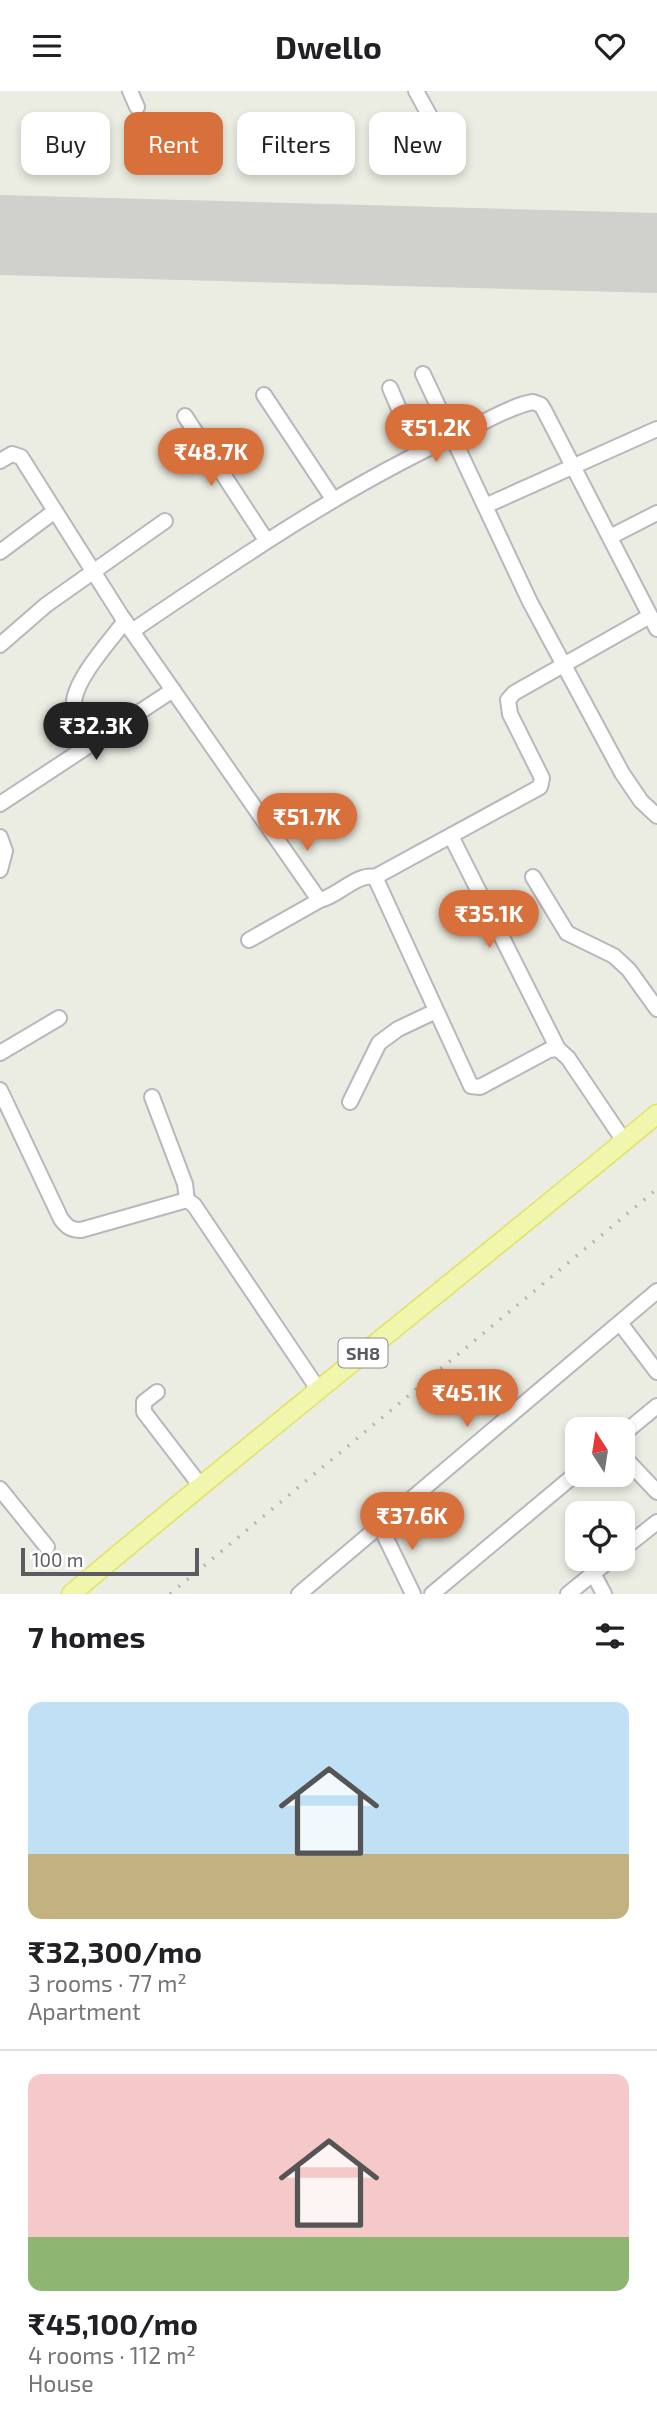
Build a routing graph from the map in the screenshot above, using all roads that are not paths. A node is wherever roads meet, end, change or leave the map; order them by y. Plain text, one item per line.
1 (130, 91) edge
2 (416, 91) edge
3 (137, 107) dead end
4 (428, 112) edge
5 (423, 374) dead end
6 (390, 388) dead end
7 (264, 395) dead end
8 (185, 416) dead end
9 (657, 429) edge
10 (452, 436) junction
11 (418, 453) junction
12 (0, 461) edge
13 (574, 467) junction
14 (333, 499) junction
15 (485, 506) junction
16 (55, 511) junction
17 (657, 513) edge
18 (165, 521) dead end
19 (610, 537) junction
20 (266, 540) junction
21 (0, 552) edge
22 (93, 572) junction
23 (650, 615) junction
24 (128, 626) junction
25 (657, 629) edge
26 (0, 645) edge
27 (564, 665) junction
28 (173, 690) junction
29 (80, 751) junction
30 (0, 804) edge
31 (657, 816) edge
32 (451, 836) junction
33 (0, 837) edge
34 (0, 870) edge
35 (375, 877) junction
36 (533, 877) dead end
37 (320, 900) junction
38 (249, 940) dead end
39 (657, 1009) edge
40 (436, 1011) junction
41 (59, 1019) dead end
42 (558, 1049) junction
43 (0, 1053) edge
44 (0, 1090) edge
45 (152, 1097) dead end
46 (350, 1102) dead end
47 (657, 1114) edge
48 (624, 1141) junction
49 (187, 1199) junction
50 (657, 1291) edge
51 (620, 1323) junction
52 (657, 1372) edge
53 (318, 1389) junction
54 (157, 1392) dead end
55 (657, 1406) edge
56 (635, 1424) edge
57 (635, 1469) edge
58 (565, 1483) edge
59 (200, 1485) junction
60 (0, 1489) edge
61 (657, 1492) edge
62 (657, 1522) edge
63 (380, 1526) junction
64 (635, 1539) edge
65 (47, 1547) dead end
66 (596, 1571) edge
67 (593, 1573) junction
68 (302, 1593) edge
69 (71, 1594) edge
70 (413, 1594) edge
71 (432, 1594) edge
72 (568, 1594) edge
73 (604, 1594) edge

1 - 3 street
2 - 4 street
5 - 10 street
6 - 11 street
7 - 14 street
8 - 20 street
9 - 13 street
10 - 11 street
10 - 13 street
10 - 15 street
11 - 14 street
12 - 16 street
13 - 15 street
13 - 19 street
14 - 20 street
15 - 27 street
16 - 21 street
16 - 22 street
17 - 19 street
18 - 22 street
19 - 23 street
20 - 24 street
22 - 24 street
22 - 26 street
23 - 25 street
23 - 27 street
24 - 28 street
24 - 29 street
27 - 31 street
27 - 32 street
28 - 29 street
28 - 37 street
29 - 30 street
32 - 35 street
32 - 42 street
33 - 34 street
35 - 37 street
35 - 40 street
36 - 39 street
37 - 38 street
40 - 42 street
40 - 46 street
41 - 43 street
42 - 48 street
44 - 49 street
45 - 49 street
47 - 48 main road, SH8
48 - 53 main road, SH8
49 - 53 street
50 - 51 street
51 - 52 street
51 - 63 street
53 - 59 main road, SH8
54 - 59 street
55 - 56 street
57 - 61 street
58 - 71 street
59 - 69 main road, SH8
60 - 65 street
62 - 64 street
63 - 68 street
63 - 70 street
66 - 67 street
67 - 72 street
67 - 73 street

